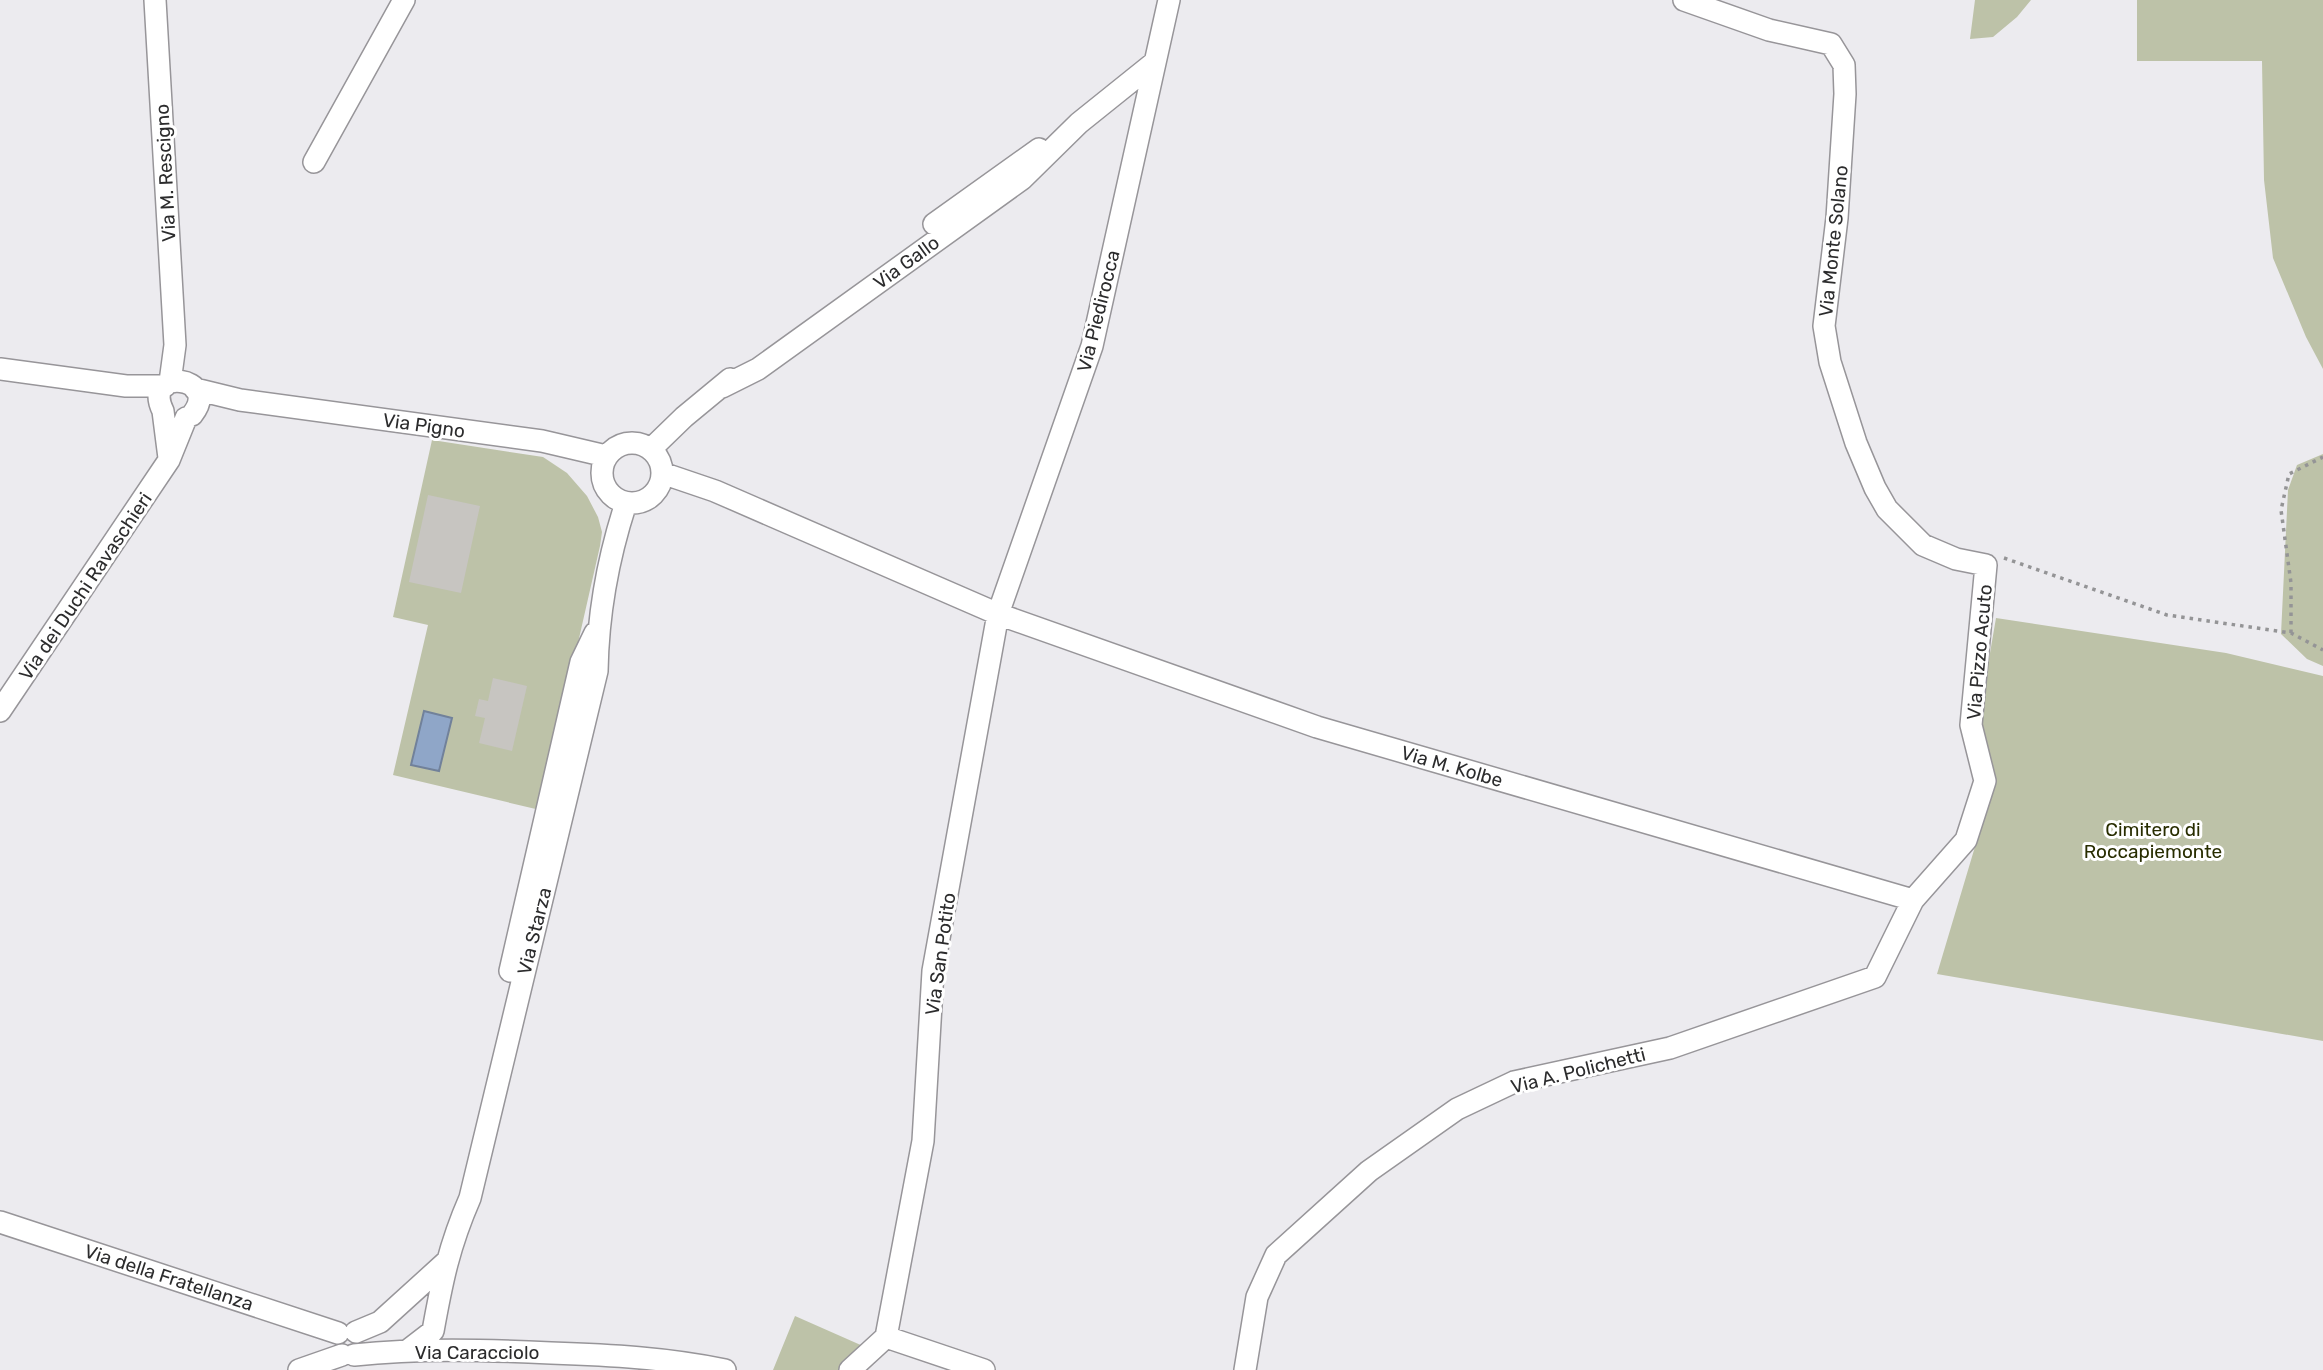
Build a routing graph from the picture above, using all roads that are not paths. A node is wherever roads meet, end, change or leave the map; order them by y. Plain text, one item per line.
1 (155, 0) edge
2 (404, 0) edge
3 (1169, 0) edge
4 (1684, 0) edge
5 (1155, 62) junction
6 (314, 162) dead end
7 (0, 369) edge
8 (174, 392) junction
9 (240, 400) junction
10 (189, 416) junction
11 (651, 449) junction
12 (607, 456) junction
13 (169, 460) junction
14 (662, 473) junction
15 (626, 503) junction
16 (1986, 565) joint
17 (998, 614) junction
18 (0, 711) edge
19 (1913, 900) junction
20 (0, 1222) edge
21 (445, 1263) junction
22 (347, 1332) junction
23 (886, 1337) junction
24 (407, 1351) junction
25 (348, 1355) junction
26 (299, 1370) edge
27 (725, 1370) edge
28 (850, 1370) edge
29 (984, 1370) edge
30 (1245, 1370) edge

1 - 8 street, Via M. Rescigno
2 - 6 street
3 - 5 street, Via Piedirocca
4 - 16 street, Via Monte Solano
5 - 11 street, Via Gallo
5 - 17 street, Via Piedirocca
7 - 8 street, Via Pigno
8 - 9 street, Via Pigno
8 - 10 street
8 - 10 street, Via dei Duchi Ravaschieri
8 - 13 street
9 - 10 street, Via Pigno
9 - 12 street, Via Pigno
10 - 13 street, Via dei Duchi Ravaschieri
11 - 12 street
11 - 14 street
12 - 15 street
13 - 18 street, Via dei Duchi Ravaschieri
14 - 15 street
14 - 17 street
15 - 21 street, Via Starza
16 - 19 street, Via Pizzo Acuto
17 - 19 street, Via M. Kolbe
17 - 23 street, Via San Potito
19 - 30 street, Via A. Polichetti
20 - 22 street, Via della Fratellanza
21 - 22 street, Via Starza
21 - 24 street, Via Starza
22 - 25 street
23 - 28 street
23 - 29 street
24 - 25 street, Via Caracciolo
24 - 27 street, Via Caracciolo
25 - 26 street, Via Caracciolo

